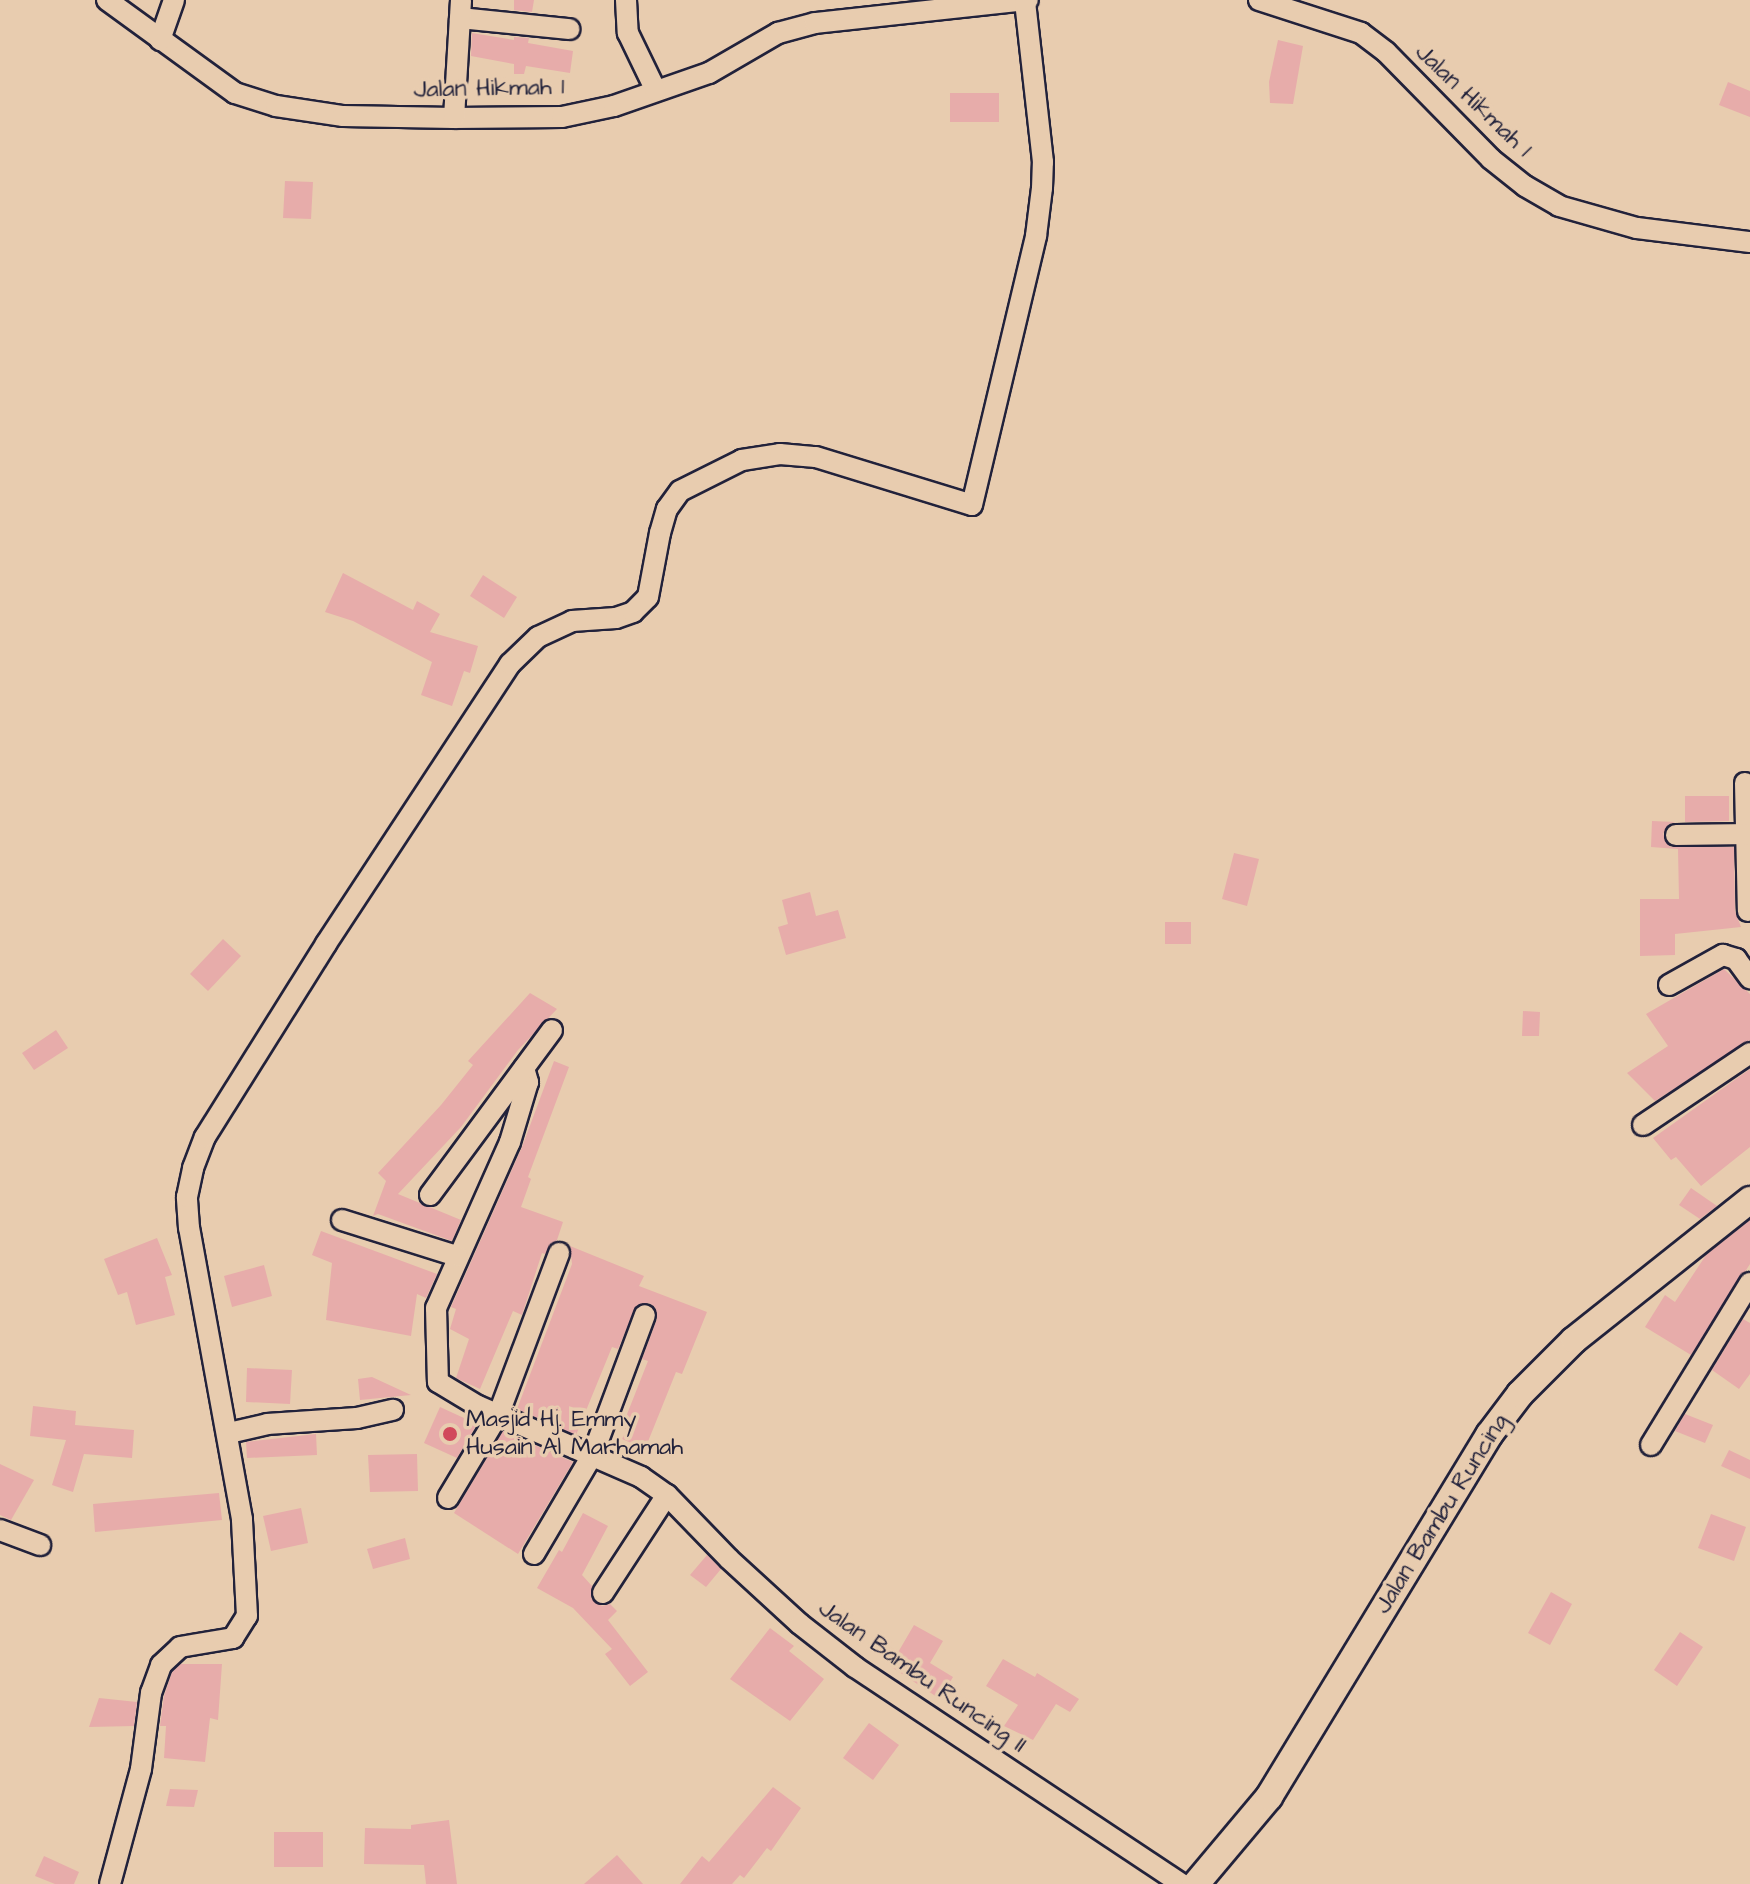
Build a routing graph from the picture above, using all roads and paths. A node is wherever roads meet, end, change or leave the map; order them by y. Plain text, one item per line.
1 (107, 0) edge
2 (174, 0) edge
3 (626, 0) edge
4 (1259, 0) edge
5 (1026, 1) edge
6 (972, 3) edge
7 (460, 9) edge
8 (569, 29) dead end
9 (160, 40) junction
10 (656, 91) junction
11 (454, 118) junction
12 (1750, 242) edge
13 (1745, 783) dead end
14 (1676, 835) dead end
15 (1748, 835) edge
16 (1748, 911) dead end
17 (1750, 978) edge
18 (1669, 985) dead end
19 (552, 1030) dead end
20 (1750, 1053) edge
21 (524, 1068) junction
22 (1643, 1125) dead end
23 (430, 1195) dead end
24 (1750, 1200) edge
25 (342, 1220) dead end
26 (559, 1253) dead end
27 (457, 1256) junction
28 (1750, 1283) edge
29 (645, 1315) dead end
30 (393, 1410) dead end
31 (499, 1413) junction
32 (229, 1433) junction
33 (1651, 1445) dead end
34 (593, 1454) junction
35 (667, 1495) junction
36 (448, 1498) dead end
37 (0, 1530) edge
38 (40, 1545) dead end
39 (534, 1554) dead end
40 (603, 1593) dead end
41 (110, 1884) edge
42 (1182, 1884) edge
43 (1196, 1884) edge

1 - 9 street, Jalan Hikmah 1
2 - 9 street
3 - 10 street
4 - 12 street, Jalan Hikmah 1
5 - 6 street, Jalan Hikmah 1
5 - 32 street
6 - 10 street, Jalan Hikmah 1
7 - 8 street
7 - 11 street
9 - 11 street, Jalan Hikmah 1
10 - 11 street, Jalan Hikmah 1
13 - 15 street
14 - 15 street
15 - 16 street
17 - 18 street
19 - 21 street
20 - 22 street
21 - 23 street
21 - 27 street
24 - 43 street, Jalan Bambu Runcing
25 - 27 street
26 - 31 street
27 - 31 street, Jalan Bambu Runcing II
28 - 33 street
29 - 34 street
30 - 32 street
31 - 34 street, Jalan Bambu Runcing II
31 - 36 street
32 - 41 street
34 - 35 street, Jalan Bambu Runcing II
34 - 39 street
35 - 40 street
35 - 42 street, Jalan Bambu Runcing II
37 - 38 street

